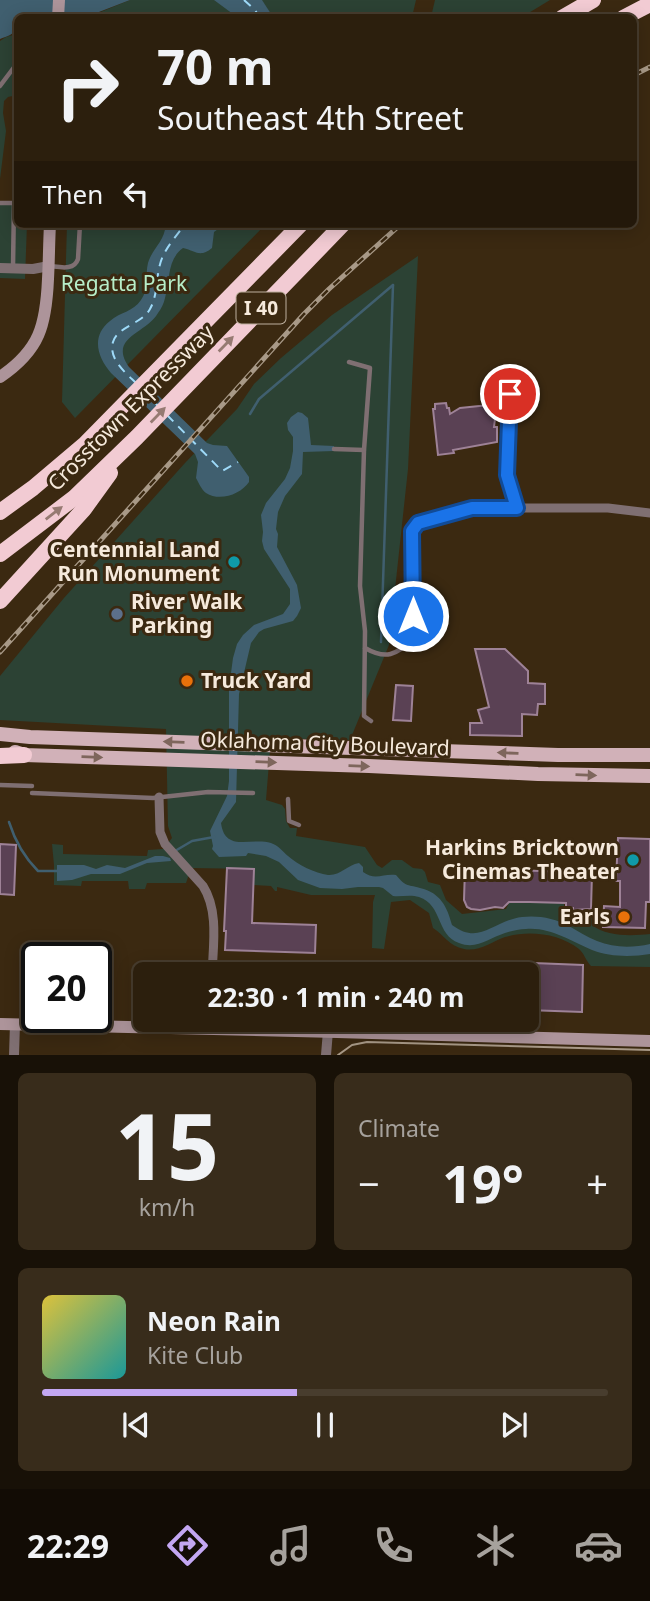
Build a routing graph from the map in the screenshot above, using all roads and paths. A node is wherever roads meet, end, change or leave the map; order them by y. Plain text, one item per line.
1 (593, 0) edge
2 (650, 4) edge
3 (569, 14) edge
4 (631, 14) edge
5 (14, 67) edge
6 (0, 86) edge
7 (0, 203) edge
8 (50, 228) edge
9 (80, 228) edge
10 (297, 228) edge
11 (339, 228) edge
12 (48, 266) junction
13 (0, 268) edge
14 (12, 268) junction
15 (349, 362) dead end
16 (0, 377) edge
17 (510, 394) dead end
18 (136, 437) junction
19 (334, 449) dead end
20 (364, 450) junction
21 (517, 508) junction
22 (84, 509) junction
23 (0, 512) edge
24 (650, 513) edge
25 (439, 516) joint
26 (0, 554) edge
27 (0, 584) edge
28 (0, 601) edge
29 (365, 648) junction
30 (371, 721) dead end
31 (0, 734) edge
32 (0, 748) edge
33 (0, 755) edge
34 (24, 755) junction
35 (650, 755) edge
36 (650, 776) edge
37 (0, 785) edge
38 (32, 786) dead end
39 (32, 793) dead end
40 (253, 793) dead end
41 (159, 797) junction
42 (288, 799) dead end
43 (299, 825) dead end
44 (212, 962) edge
45 (0, 1024) edge
46 (15, 1024) junction
47 (133, 1024) edge
48 (328, 1032) edge
49 (360, 1032) edge
50 (650, 1041) edge
51 (14, 1055) edge
52 (326, 1055) edge

1 - 3 highway
2 - 4 highway
5 - 6 lane
7 - 14 lane
8 - 12 main road
9 - 12 lane
10 - 23 highway, Crosstown Expressway / I 40
18 -> 11 highway, Crosstown Expressway / I 40
12 - 14 street
12 - 16 main road
13 - 14 street
15 - 20 lane
17 - 21 lane
18 - 22 highway
26 -> 18 highway, Crosstown Expressway / I 40
19 - 20 lane
20 - 29 lane
21 - 24 street
21 - 25 street
22 - 27 highway
22 - 28 highway
25 - 29 lane
29 - 30 lane
35 -> 31 main road, Oklahoma City Boulevard
32 - 34 main road, Oklahoma City Boulevard
33 - 34 highway
34 -> 36 main road, Oklahoma City Boulevard
37 - 38 lane
39 - 41 lane
40 - 41 lane
41 - 44 street
42 - 43 lane
45 - 46 main road
46 - 47 main road
46 - 51 street
48 - 52 street
49 - 50 main road

